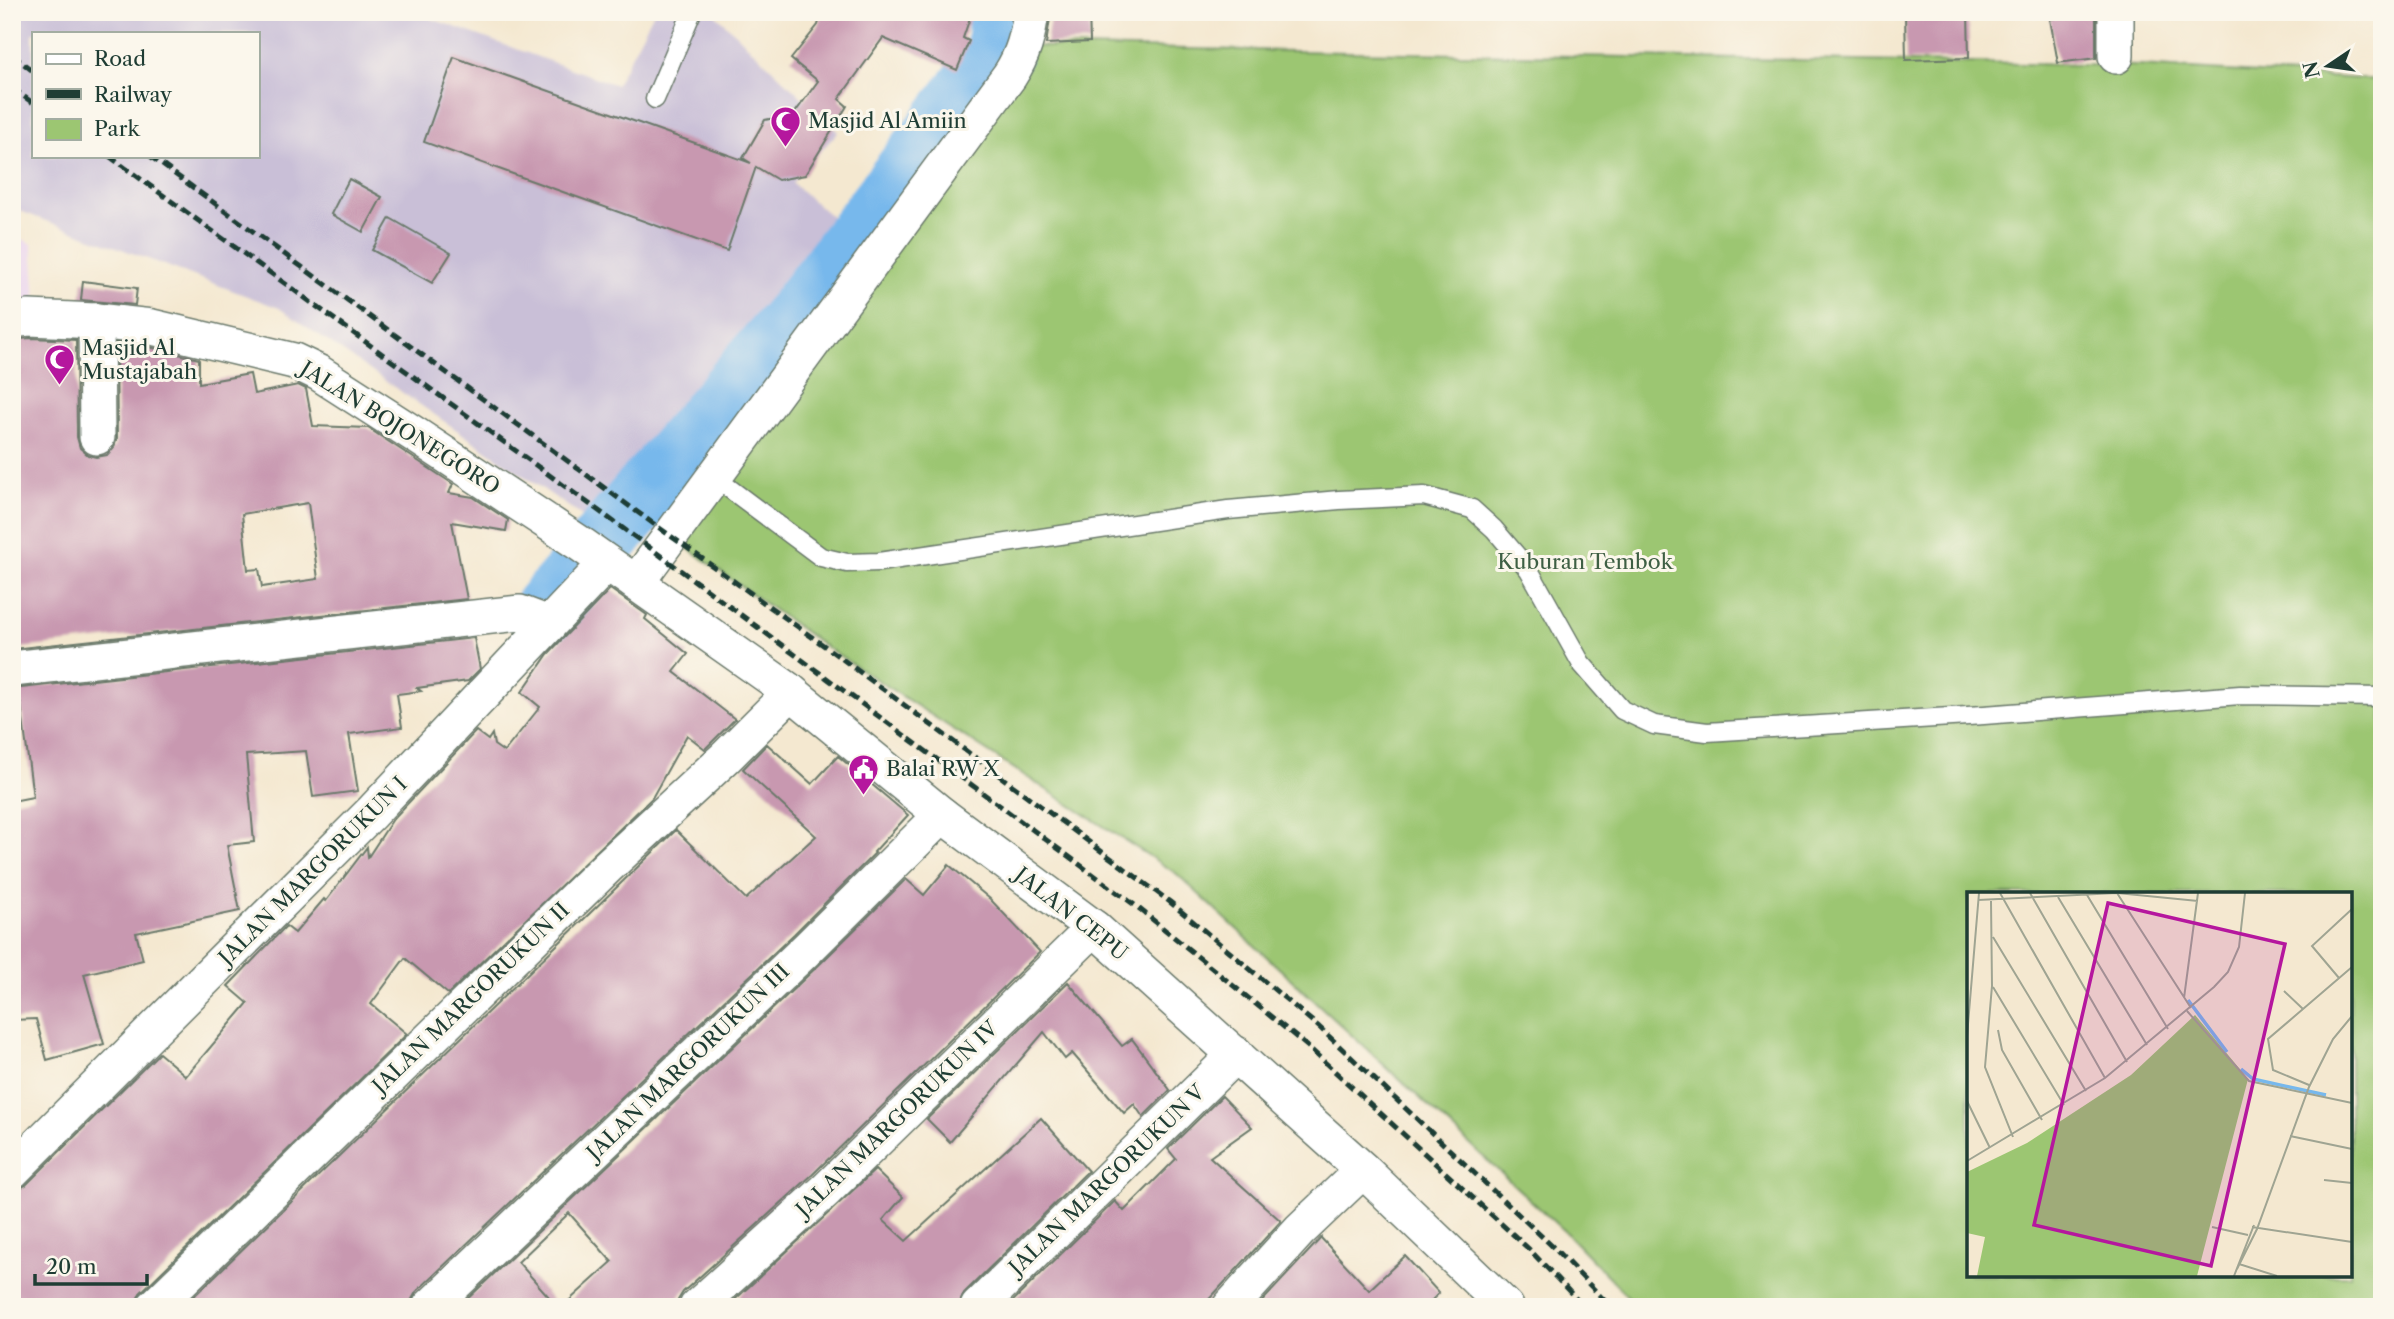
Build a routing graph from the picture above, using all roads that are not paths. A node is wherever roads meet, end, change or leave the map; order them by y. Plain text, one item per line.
1 (692, 12) edge
2 (1031, 12) edge
3 (2116, 12) edge
4 (2116, 57) dead end
5 (655, 99) dead end
6 (12, 320) edge
7 (96, 321) junction
8 (97, 437) dead end
9 (714, 477) junction
10 (597, 556) junction
11 (636, 583) junction
12 (540, 620) junction
13 (12, 669) edge
14 (791, 692) junction
15 (2382, 697) edge
16 (942, 815) junction
17 (1094, 928) junction
18 (1236, 1054) junction
19 (1363, 1170) junction
20 (12, 1171) edge
21 (1501, 1305) edge
22 (154, 1307) edge
23 (430, 1307) edge
24 (697, 1307) edge
25 (978, 1307) edge
26 (1230, 1307) edge

1 - 5 lane
2 - 9 street
3 - 4 street
6 - 7 street, JALAN BOJONEGORO
7 - 8 street
7 - 10 street, JALAN BOJONEGORO
9 - 11 street
9 - 15 lane
10 - 11 street, JALAN CEPU
10 - 12 street, JALAN MARGORUKUN I
11 - 14 street, JALAN CEPU
12 - 13 street
12 - 20 street, JALAN MARGORUKUN I
14 - 16 street, JALAN CEPU
14 - 22 street, JALAN MARGORUKUN II
16 - 17 street, JALAN CEPU
16 - 23 street, JALAN MARGORUKUN III
17 - 18 street, JALAN CEPU
17 - 24 street, JALAN MARGORUKUN IV
18 - 19 street, JALAN CEPU
18 - 25 street, JALAN MARGORUKUN V
19 - 21 street, JALAN CEPU
19 - 26 street

